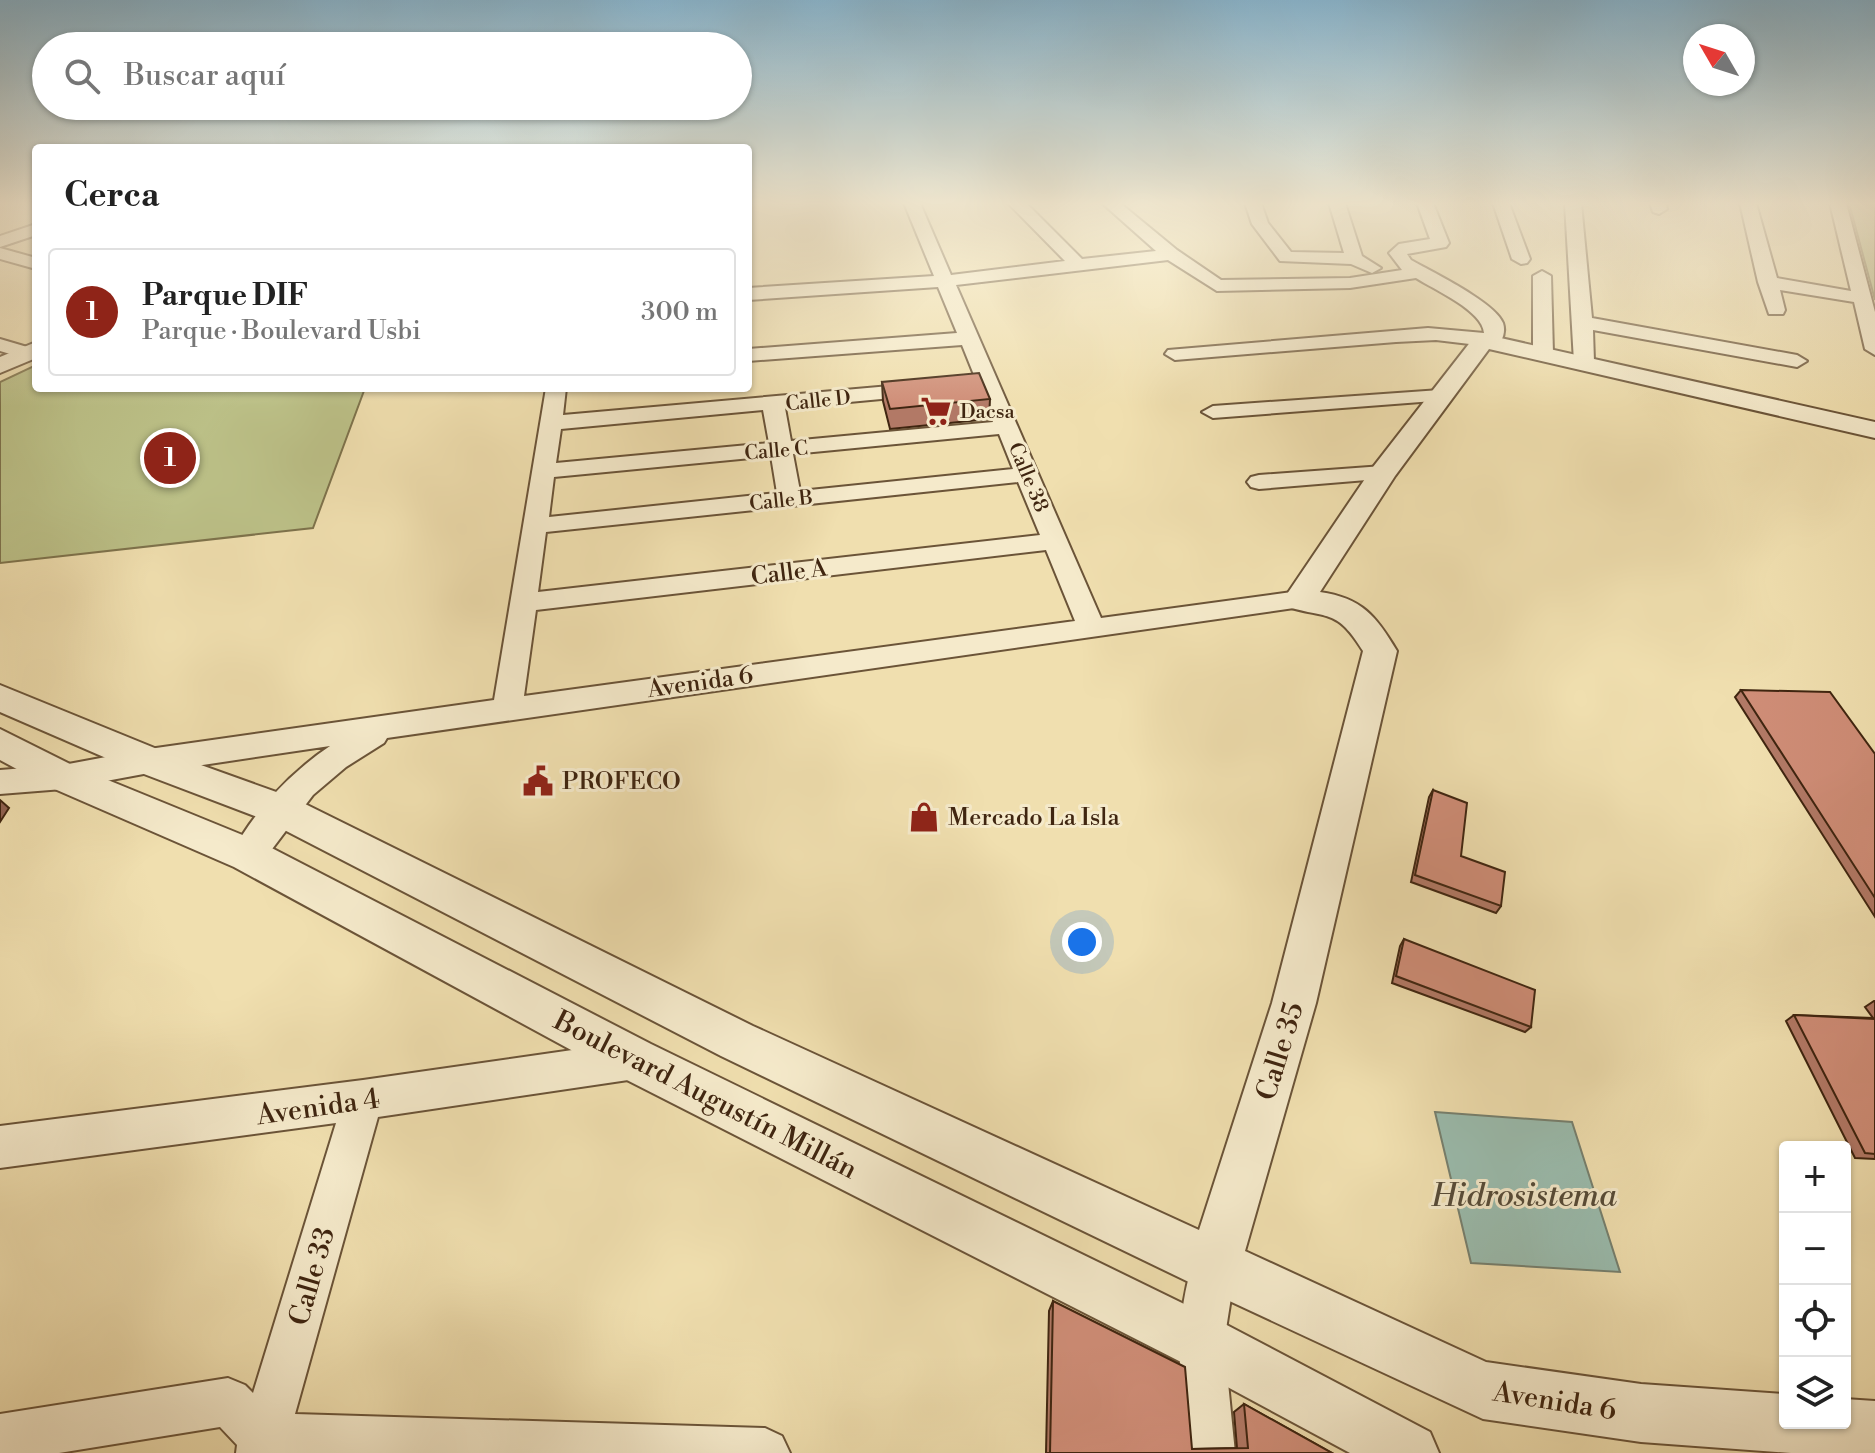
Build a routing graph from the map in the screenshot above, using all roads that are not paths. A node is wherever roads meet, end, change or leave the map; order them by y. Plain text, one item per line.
1 (942, 271) edge
2 (1036, 271) edge
3 (1195, 271) edge
4 (1378, 271) edge
5 (1579, 271) edge
6 (1764, 271) edge
7 (1855, 271) edge
8 (1423, 272) joint
9 (1542, 276) dead end
10 (1391, 277) junction
11 (946, 281) junction
12 (1767, 282) junction
13 (752, 294) edge
14 (1862, 298) junction
15 (1776, 310) dead end
16 (1583, 322) junction
17 (970, 338) junction
18 (1483, 341) junction
19 (1875, 349) edge
20 (1175, 354) dead end
21 (1543, 354) junction
22 (752, 355) edge
23 (1797, 361) dead end
24 (1584, 362) junction
25 (988, 382) junction
26 (555, 392) edge
27 (1440, 396) junction
28 (773, 404) junction
29 (1213, 412) dead end
30 (551, 423) junction
31 (1008, 427) junction
32 (1875, 430) edge
33 (781, 449) junction
34 (544, 471) junction
35 (1383, 473) junction
36 (1027, 474) junction
37 (1259, 482) dead end
38 (790, 499) junction
39 (535, 526) junction
40 (1055, 541) junction
41 (1299, 600) junction
42 (523, 603) junction
43 (1092, 629) junction
44 (1380, 651) joint
45 (0, 698) edge
46 (507, 709) junction
47 (392, 725) junction
48 (0, 743) edge
49 (149, 761) junction
50 (63, 777) junction
51 (0, 782) edge
52 (279, 809) junction
53 (248, 855) junction
54 (635, 1060) junction
55 (363, 1100) junction
56 (0, 1147) edge
57 (1214, 1266) junction
58 (1201, 1342) junction
59 (1875, 1430) edge
60 (0, 1438) edge
61 (262, 1445) edge
62 (765, 1453) edge
63 (1210, 1453) edge
64 (1409, 1453) edge

1 - 11 street, Calle 38
2 - 11 street
3 - 10 street
4 - 10 street
5 - 16 street
6 - 12 street
7 - 14 street
8 - 10 street
8 - 18 street
9 - 21 street
11 - 13 street
11 - 17 street, Calle 38
12 - 14 street
12 - 15 street
14 - 19 street
16 - 23 street
16 - 24 street
17 - 22 street
17 - 25 street, Calle 38
18 - 20 street
18 - 21 street
18 - 27 street
21 - 24 street
24 - 32 street
25 - 28 street, Calle D
25 - 31 street, Calle 38
26 - 30 street
27 - 29 street
27 - 35 street
28 - 30 street, Calle D
28 - 33 street
30 - 34 street
31 - 33 street, Calle C
31 - 36 street, Calle 38
33 - 34 street, Calle C
33 - 38 street
34 - 39 street
35 - 37 street
35 - 41 street
36 - 38 street, Calle B
36 - 40 street, Calle 38
38 - 39 street, Calle B
39 - 42 street
40 - 42 street, Calle A
40 - 43 street, Calle 38
41 - 43 street, Avenida 6
41 - 44 street, Avenida 6
42 - 46 street
43 - 46 street, Avenida 6
44 - 57 street, Calle 35
45 - 49 street
46 - 47 street, Avenida 6
47 - 49 street, Avenida 6
47 - 52 street
48 - 50 street, Boulevard Augustín Millán
49 - 50 street, Avenida 6
49 - 52 street
50 - 51 street, Avenida 6
50 - 53 street, Boulevard Augustín Millán
52 - 53 street
52 - 57 street
53 - 54 street, Boulevard Augustín Millán
54 - 55 street, Avenida 4
54 - 58 street, Boulevard Augustín Millán
55 - 56 street, Avenida 4
55 - 61 street, Calle 33
57 - 58 street, Calle 35
57 - 59 street, Avenida 6
58 - 63 street, Calle 35
58 - 64 street, Boulevard Augustín Millán
60 - 61 street
61 - 62 street

